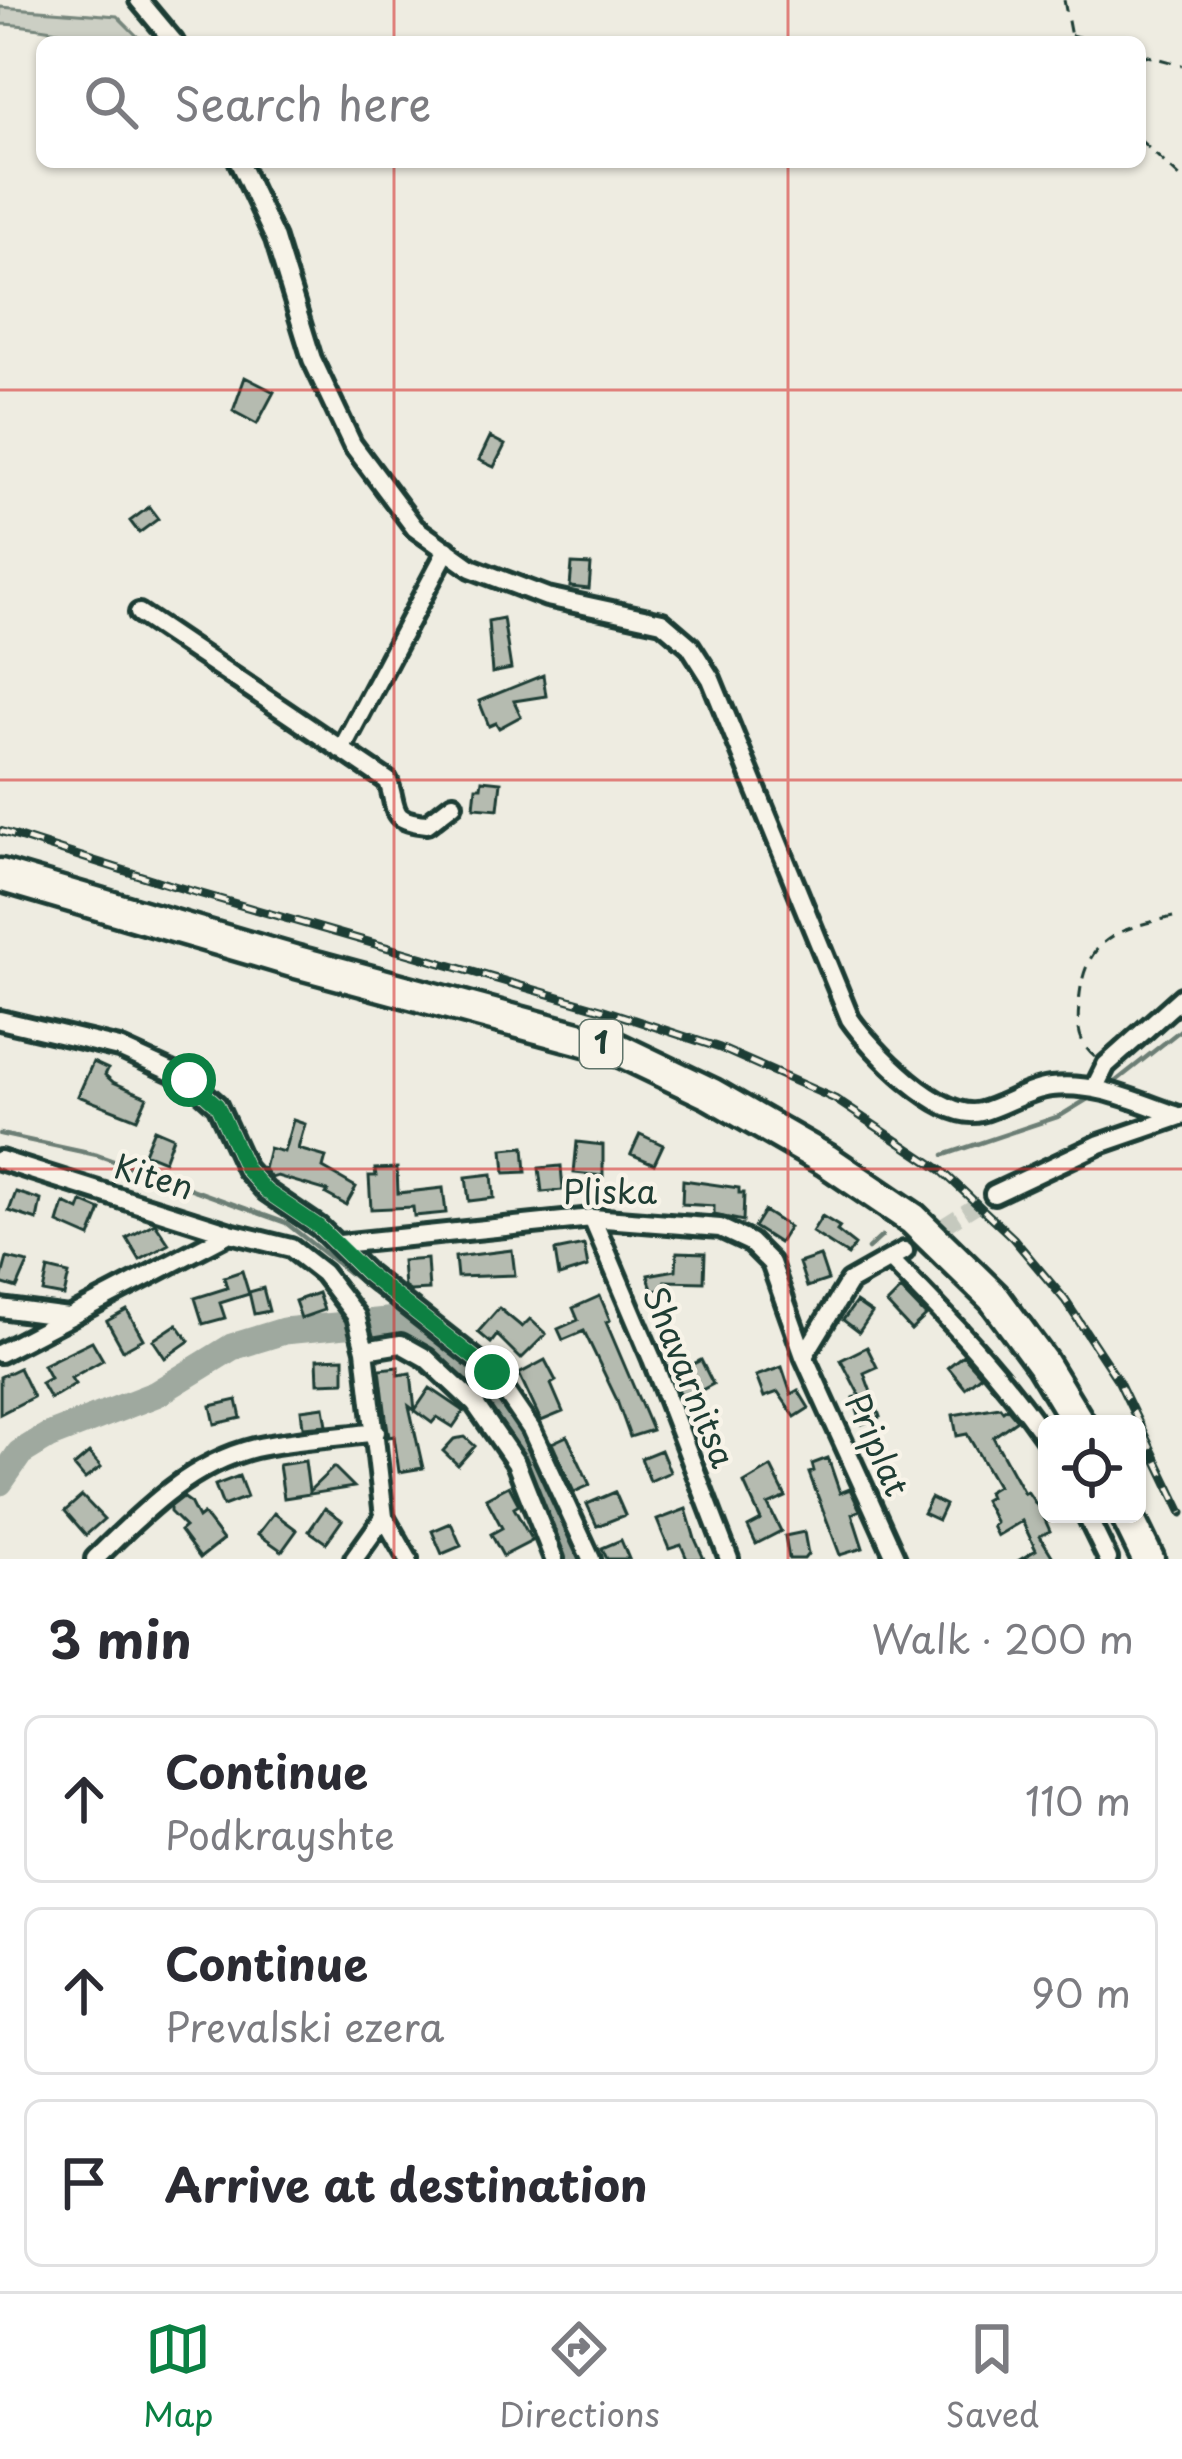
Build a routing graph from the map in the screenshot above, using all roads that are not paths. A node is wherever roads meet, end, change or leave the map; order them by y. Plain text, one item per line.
1 (139, 0) edge
2 (169, 36) edge
3 (242, 168) edge
4 (447, 550) junction
5 (139, 613) dead end
6 (341, 750) junction
7 (453, 804) dead end
8 (0, 875) edge
9 (1182, 997) edge
10 (0, 1020) edge
11 (1095, 1087) junction
12 (1179, 1116) edge
13 (0, 1160) edge
14 (994, 1195) tunnel mouth
15 (592, 1218) junction
16 (315, 1230) junction
17 (230, 1233) junction
18 (340, 1244) junction
19 (292, 1246) junction
20 (0, 1308) edge
21 (68, 1317) junction
22 (364, 1346) junction
23 (0, 1353) edge
24 (804, 1356) junction
25 (1073, 1415) edge
26 (1038, 1426) edge
27 (376, 1432) junction
28 (384, 1517) junction
29 (1090, 1523) edge
30 (1130, 1523) edge
31 (95, 1559) edge
32 (354, 1559) edge
33 (408, 1559) edge
34 (554, 1559) edge
35 (590, 1559) edge
36 (729, 1559) edge
37 (896, 1559) edge
38 (1108, 1559) edge
39 (1148, 1559) edge

1 - 2 street
3 - 4 street
4 - 6 street
4 - 11 street
5 - 6 street
6 - 7 street
8 - 25 highway, 1
9 - 11 street
10 - 16 street
11 - 12 street
12 - 14 street
13 - 17 street, Kiten
15 - 18 street, Pliska
15 - 24 street, Pliska
15 - 36 street, Shavarnitsa
16 - 18 street
16 - 19 street
17 - 19 street, Kiten
17 - 21 street
18 - 35 street
19 - 22 street
20 - 21 street
21 - 23 street
22 - 27 street
22 - 34 street
24 - 26 street
24 - 37 street, Priplat
27 - 28 street
27 - 31 street
28 - 32 street
28 - 33 street
29 - 38 street
30 - 39 highway

